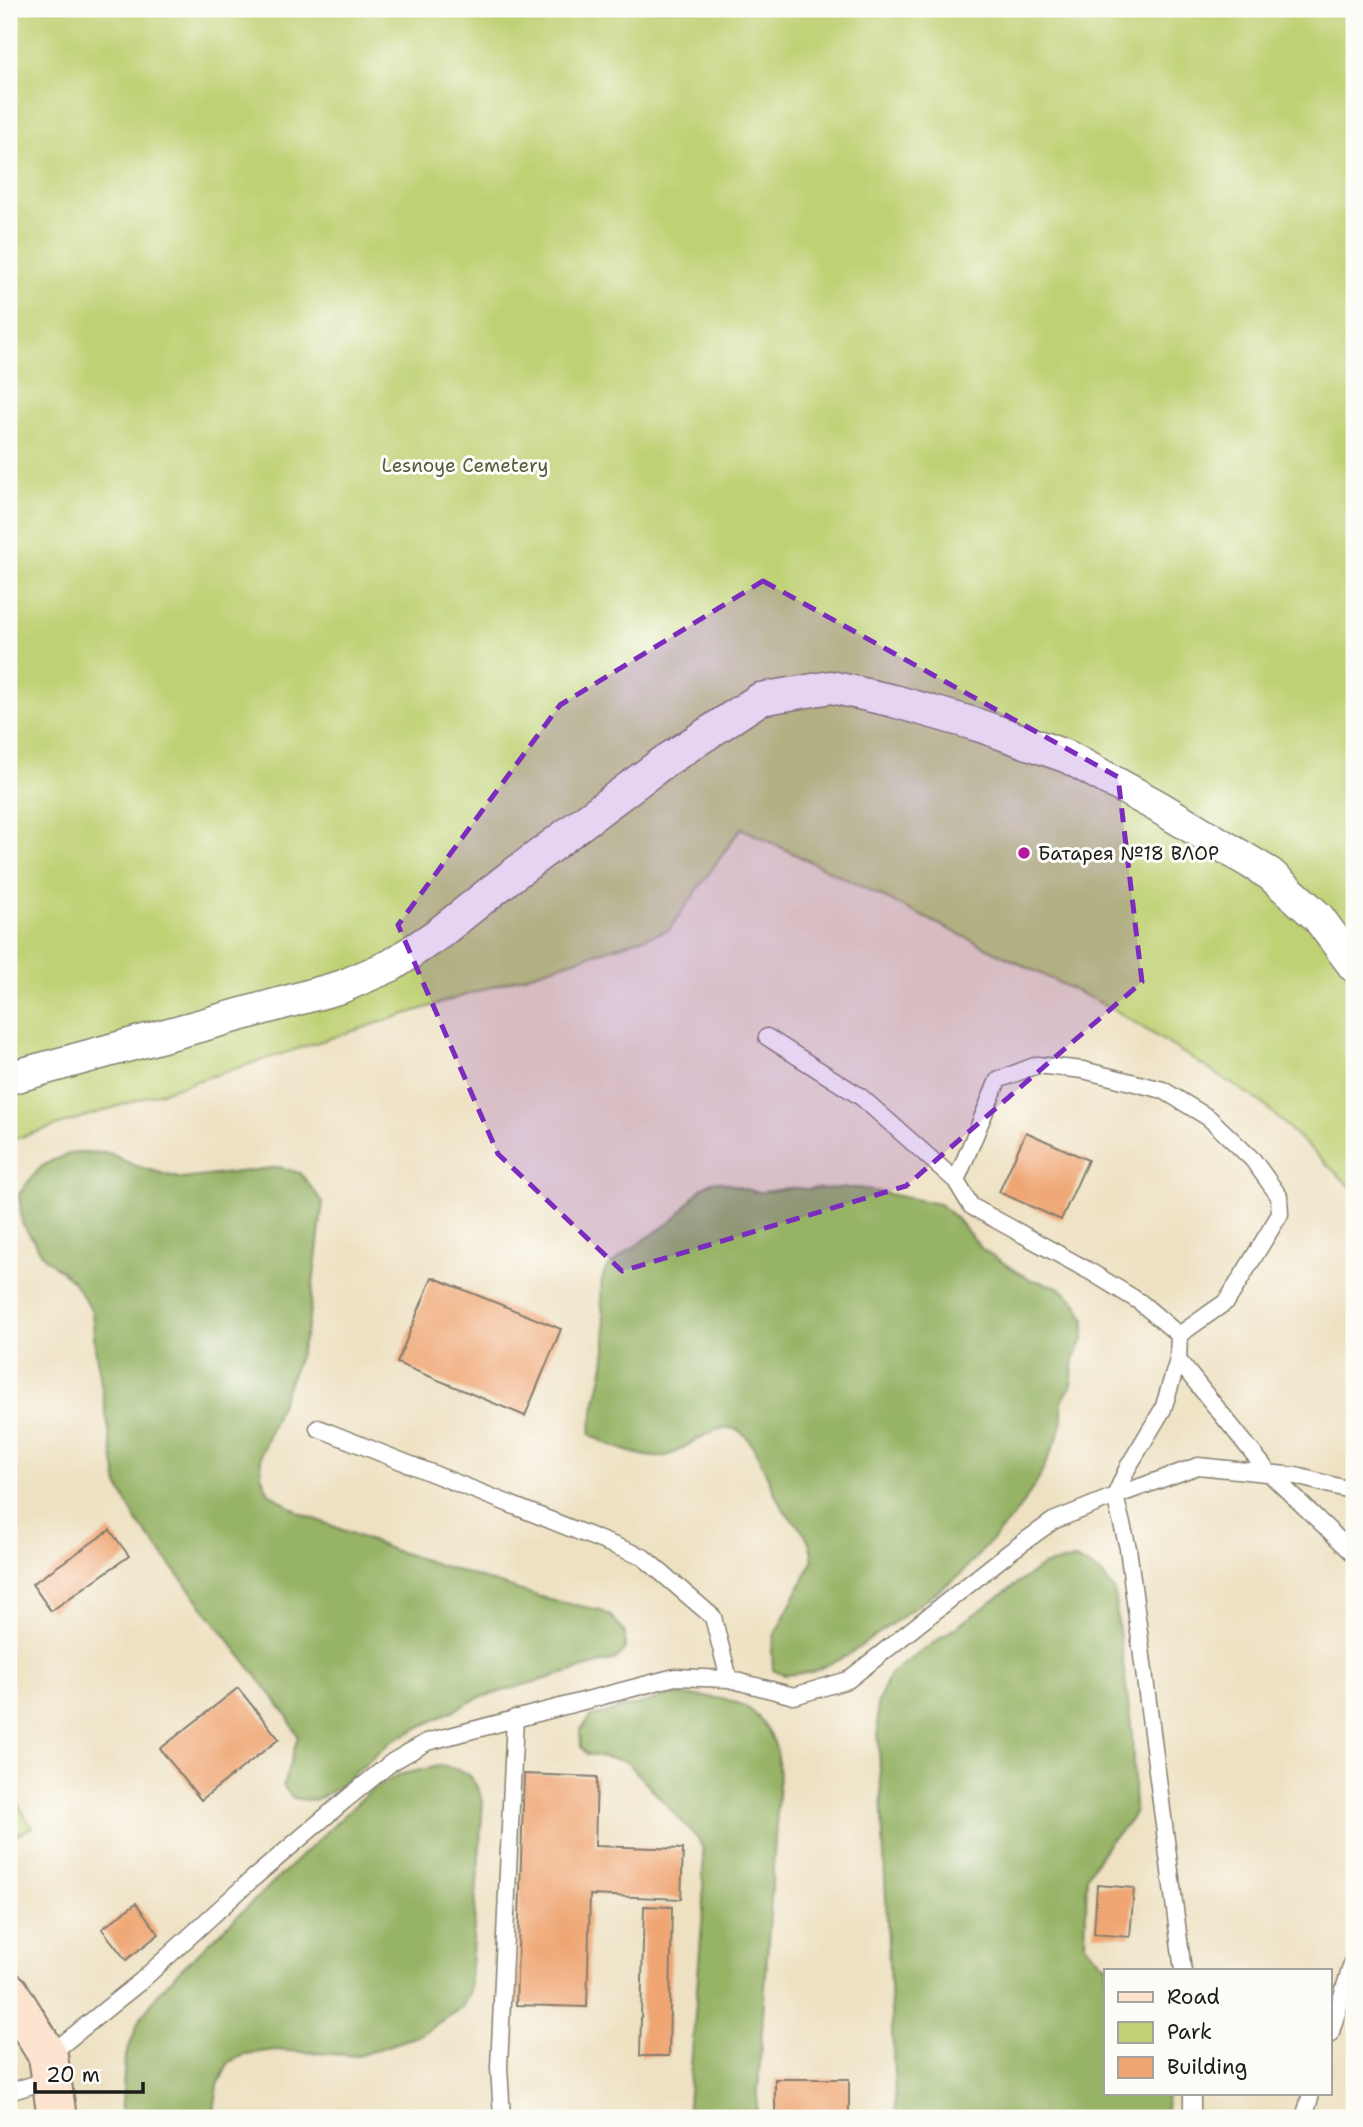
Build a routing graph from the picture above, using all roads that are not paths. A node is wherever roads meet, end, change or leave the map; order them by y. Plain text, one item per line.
1 (1354, 966) edge
2 (767, 1037) dead end
3 (9, 1078) edge
4 (956, 1181) junction
5 (1179, 1335) junction
6 (1178, 1360) junction
7 (318, 1428) dead end
8 (1269, 1473) junction
9 (1354, 1490) edge
10 (1115, 1496) junction
11 (1354, 1554) edge
12 (729, 1679) junction
13 (515, 1718) junction
14 (1354, 1957) edge
15 (1183, 1969) edge
16 (9, 1992) edge
17 (1332, 2028) edge
18 (50, 2067) junction
19 (9, 2092) edge
20 (1192, 2096) edge
21 (1310, 2096) edge
22 (57, 2118) edge
23 (502, 2118) edge
24 (1192, 2118) edge
25 (1304, 2118) edge

1 - 3 street
2 - 4 lane
4 - 5 lane
4 - 5 lane
5 - 6 lane
6 - 8 lane
6 - 10 lane
7 - 12 lane
8 - 9 lane
8 - 10 lane
8 - 11 lane
10 - 12 lane
10 - 15 lane
12 - 13 lane
13 - 18 lane
13 - 23 lane
14 - 17 lane
16 - 18 main road
18 - 19 lane
18 - 22 main road
20 - 24 lane
21 - 25 lane

